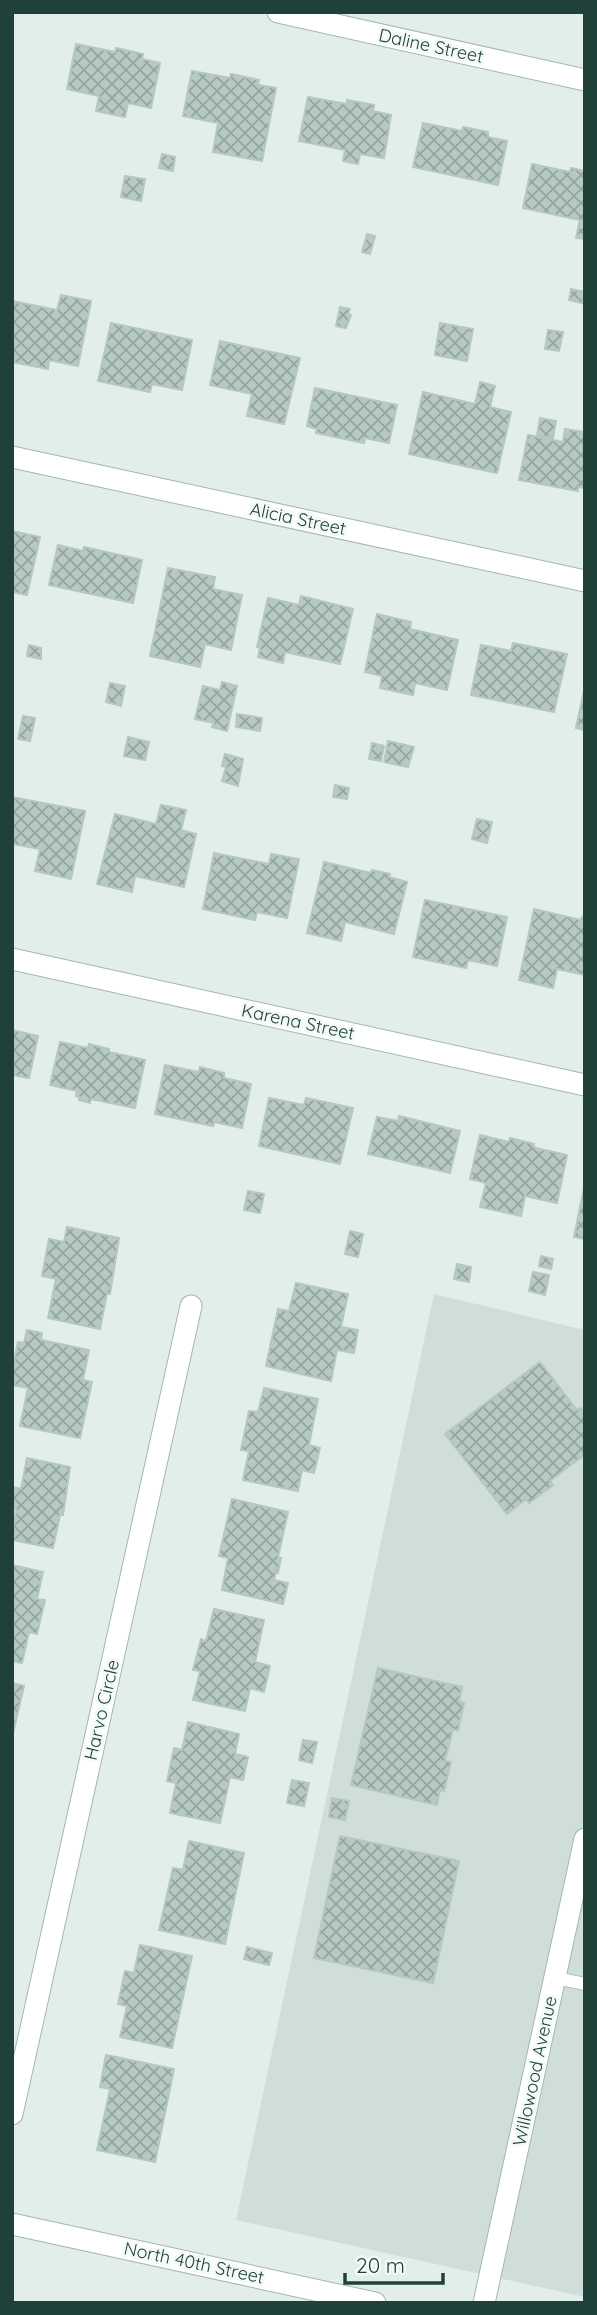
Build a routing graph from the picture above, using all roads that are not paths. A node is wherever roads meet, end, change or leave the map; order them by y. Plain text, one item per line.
1 (278, 12) edge
2 (585, 80) edge
3 (12, 457) edge
4 (585, 581) edge
5 (12, 959) edge
6 (585, 1085) edge
7 (191, 1306) dead end
8 (585, 1839) edge
9 (578, 1900) edge
10 (555, 1978) junction
11 (585, 1984) edge
12 (12, 2114) edge
13 (12, 2224) edge
14 (375, 2303) edge
15 (484, 2303) edge

1 - 2 street, Daline Street
3 - 4 street, Alicia Street
5 - 6 street, Karena Street
7 - 12 street, Harvo Circle
8 - 9 street, Willowood Avenue
9 - 10 street, Willowood Avenue
10 - 11 lane
10 - 15 street, Willowood Avenue
13 - 14 street, North 40th Street

